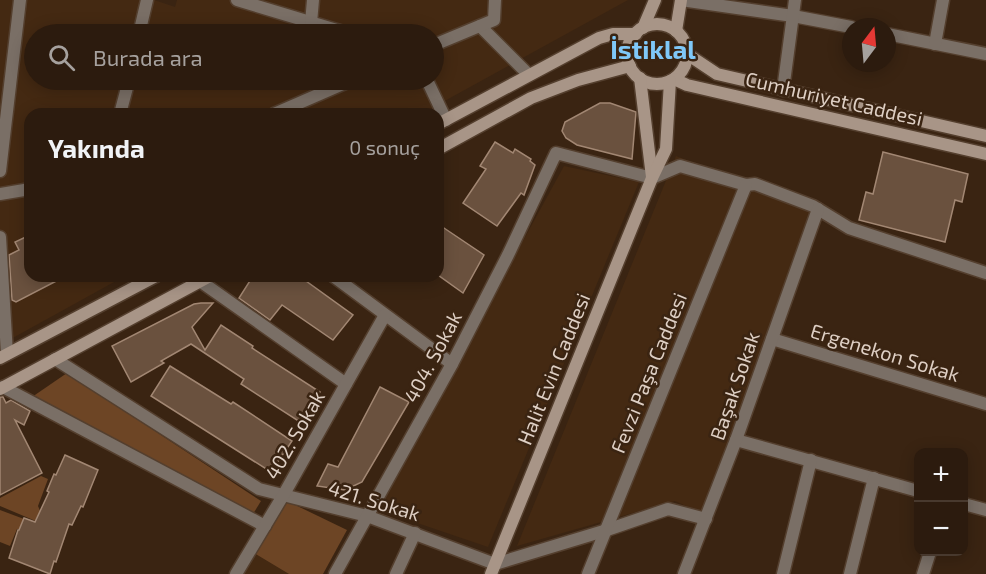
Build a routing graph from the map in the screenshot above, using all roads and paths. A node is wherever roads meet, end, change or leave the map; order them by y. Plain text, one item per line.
1 (20, 0) edge
2 (147, 0) edge
3 (237, 0) edge
4 (313, 0) edge
5 (495, 0) edge
6 (655, 0) edge
7 (681, 0) edge
8 (795, 0) edge
9 (943, 0) edge
10 (793, 16) junction
11 (311, 23) junction
12 (141, 24) edge
13 (315, 24) edge
14 (842, 25) edge
15 (480, 26) junction
16 (640, 31) junction
17 (676, 31) junction
18 (896, 36) edge
19 (444, 41) edge
20 (935, 44) junction
21 (687, 54) junction
22 (986, 54) edge
23 (630, 66) junction
24 (529, 75) junction
25 (640, 78) junction
26 (672, 80) junction
27 (126, 90) edge
28 (329, 90) edge
29 (431, 90) edge
30 (783, 90) junction
31 (122, 108) edge
32 (288, 108) edge
33 (437, 108) edge
34 (444, 121) edge
35 (986, 136) edge
36 (444, 146) edge
37 (986, 154) edge
38 (0, 171) edge
39 (652, 178) junction
40 (746, 185) junction
41 (24, 190) edge
42 (0, 194) edge
43 (818, 209) junction
44 (0, 237) edge
45 (986, 273) edge
46 (145, 282) edge
47 (199, 282) edge
48 (209, 282) edge
49 (341, 282) edge
50 (385, 315) junction
51 (772, 339) junction
52 (4, 356) edge
53 (55, 359) junction
54 (452, 364) junction
55 (346, 384) junction
56 (2, 388) edge
57 (986, 404) edge
58 (736, 440) junction
59 (811, 460) junction
60 (874, 478) junction
61 (914, 490) edge
62 (284, 494) junction
63 (968, 505) edge
64 (986, 510) edge
65 (367, 516) junction
66 (706, 519) junction
67 (265, 526) junction
68 (606, 530) junction
69 (415, 533) junction
70 (929, 556) edge
71 (493, 569) edge
72 (236, 574) edge
73 (335, 574) edge
74 (396, 574) edge
75 (588, 574) edge
76 (684, 574) edge
77 (783, 574) edge
78 (850, 574) edge
79 (922, 574) edge

1 - 38 street
2 - 12 street
3 - 11 street
4 - 11 street
5 - 15 street
6 - 16 main road
7 - 10 street
7 - 17 main road
8 - 10 street
9 - 20 street
10 - 14 street
10 - 30 street
11 - 13 street
15 - 19 street
15 - 24 street
16 - 17 main road
16 - 23 main road
16 - 24 main road
17 - 21 main road
18 - 20 street
20 - 22 street
21 - 26 main road
21 - 30 main road, Cumhuriyet Caddesi
23 - 25 main road
23 - 36 main road
24 - 34 main road
25 - 26 main road
25 - 39 main road, Halit Evin Caddesi
26 - 37 main road, Cumhuriyet Caddesi
26 - 39 main road, Halit Evin Caddesi
27 - 31 street
28 - 32 street
29 - 33 street
30 - 35 main road, Cumhuriyet Caddesi
39 - 40 street
39 - 54 street, 404. Sokak
39 - 71 main road, Halit Evin Caddesi
40 - 43 street
40 - 68 street, Fevzi Paşa Caddesi
41 - 42 street
43 - 45 street
43 - 51 street, Başak Sokak
44 - 52 street
46 - 52 main road
47 - 53 main road
48 - 55 street
49 - 50 street
50 - 54 street
50 - 55 street, 402. Sokak
51 - 57 street, Ergenekon Sokak
51 - 58 street, Başak Sokak
53 - 56 main road
53 - 62 street, 421. Sokak
54 - 65 street, 404. Sokak
55 - 62 street, 402. Sokak
56 - 67 street
58 - 59 street
58 - 66 street, Başak Sokak
59 - 60 street
59 - 77 street
60 - 61 street
60 - 78 street
62 - 65 street, 421. Sokak
62 - 67 street, 402. Sokak
63 - 64 street
65 - 69 street, 421. Sokak
65 - 73 street, 404. Sokak
66 - 68 street
66 - 76 street, Başak Sokak
67 - 72 street, 402. Sokak
68 - 71 street
68 - 75 street, Fevzi Paşa Caddesi
69 - 71 street, 421. Sokak
69 - 74 street
70 - 79 street

